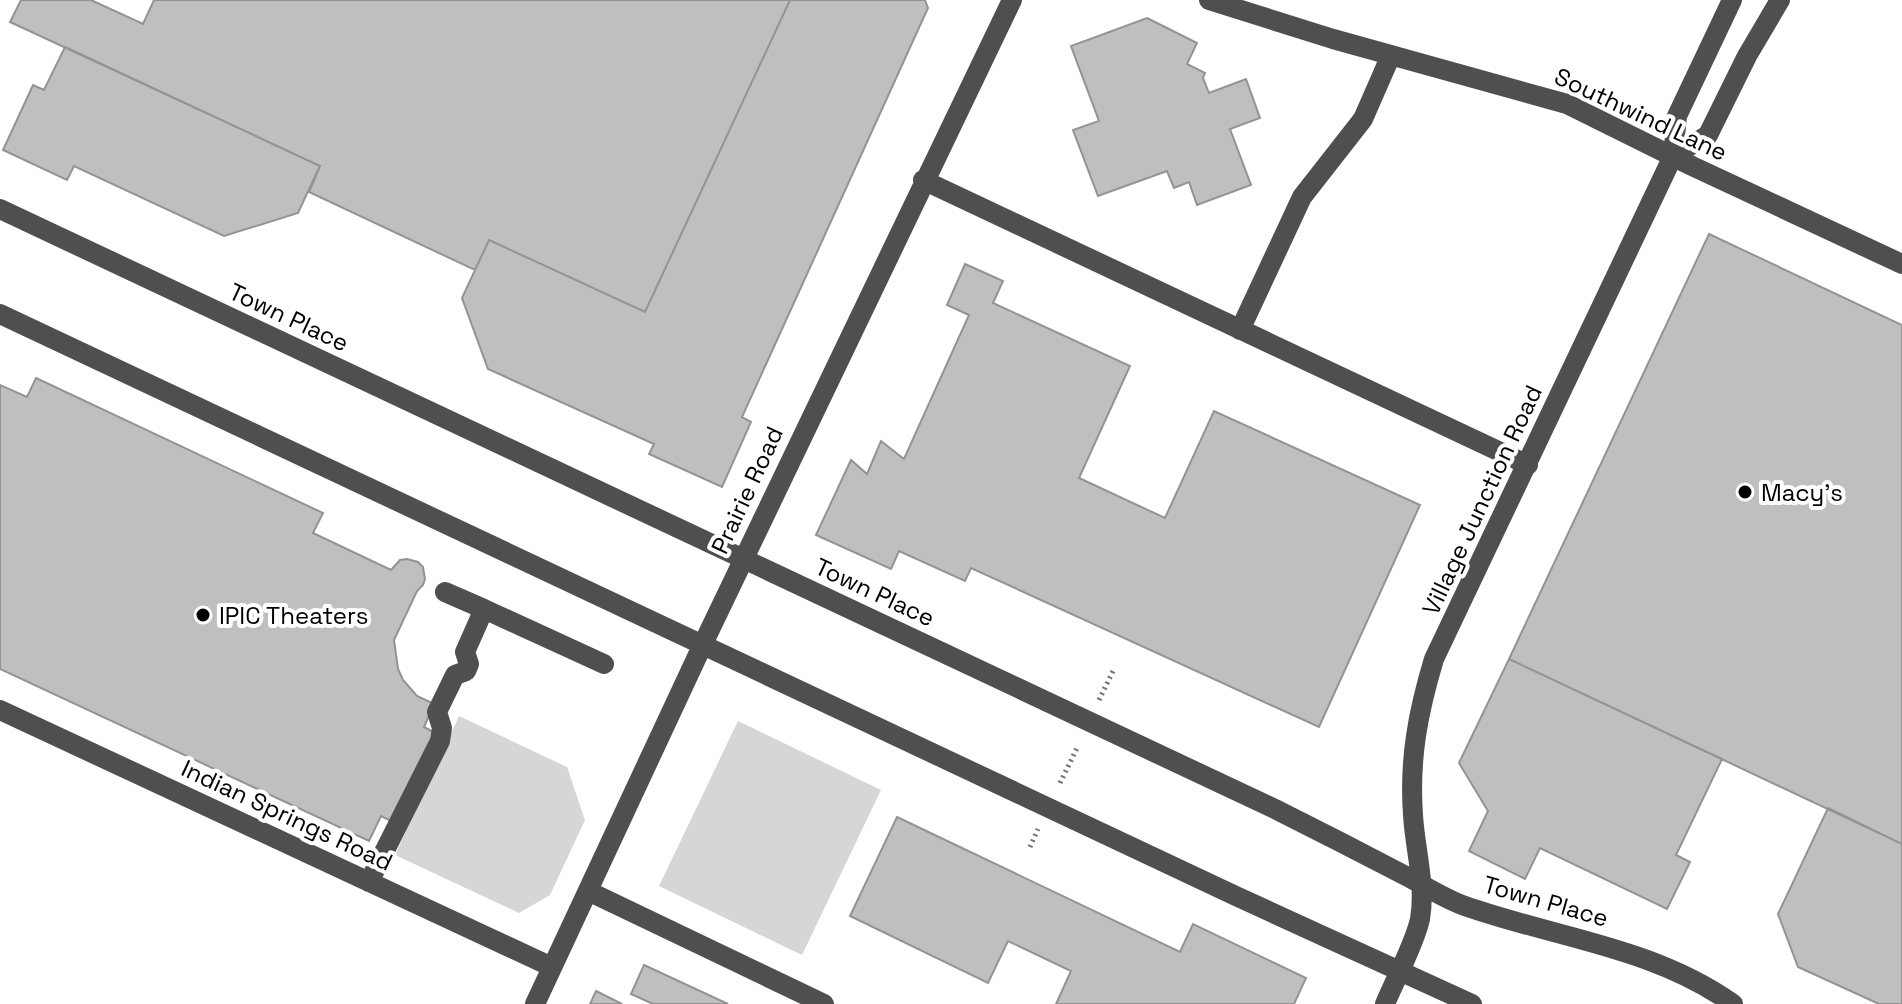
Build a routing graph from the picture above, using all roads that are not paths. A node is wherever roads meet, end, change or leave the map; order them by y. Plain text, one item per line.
1 (1012, 0) edge
2 (1209, 0) edge
3 (1732, 0) edge
4 (1780, 0) edge
5 (1391, 55) junction
6 (1673, 156) junction
7 (923, 180) junction
8 (0, 209) edge
9 (1902, 264) edge
10 (0, 314) edge
11 (1240, 330) junction
12 (1528, 465) junction
13 (743, 559) junction
14 (445, 592) dead end
15 (484, 609) junction
16 (703, 644) junction
17 (604, 664) dead end
18 (0, 710) edge
19 (369, 882) junction
20 (1422, 884) junction
21 (588, 891) junction
22 (552, 967) junction
23 (1400, 969) junction
24 (535, 1004) edge
25 (824, 1004) edge
26 (1385, 1004) edge
27 (1472, 1004) edge
28 (1733, 1004) edge

1 - 7 street, Prairie Road
2 - 5 street, Southwind Lane
3 - 6 street
4 - 6 street
5 - 6 street, Southwind Lane
5 - 11 street
6 - 9 street, Southwind Lane
6 - 12 street, Village Junction Road
7 - 11 street
7 - 13 street, Prairie Road
8 - 13 street, Town Place
10 - 16 street
11 - 12 street
12 - 20 street, Village Junction Road
13 - 16 street, Prairie Road
13 - 20 street, Town Place
14 - 15 street
15 - 17 street
15 - 19 street
16 - 21 street, Prairie Road
16 - 23 street
18 - 19 street, Indian Springs Road
19 - 22 street, Indian Springs Road
20 - 23 street, Village Junction Road
20 - 28 street, Town Place
21 - 22 street, Prairie Road
21 - 25 street
22 - 24 street, Prairie Road
23 - 26 street, Village Junction Road
23 - 27 street

